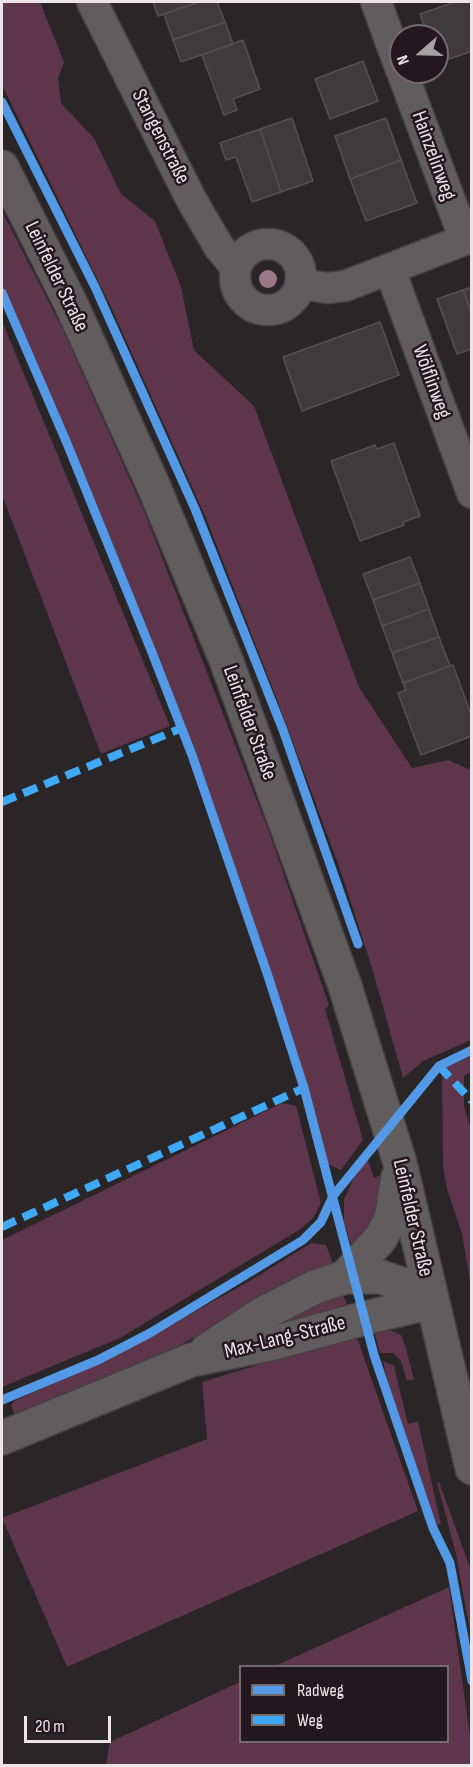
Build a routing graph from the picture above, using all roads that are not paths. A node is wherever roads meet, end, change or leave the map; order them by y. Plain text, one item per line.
1 (92, 2) edge
2 (376, 2) edge
3 (389, 38) edge
4 (406, 84) edge
5 (2, 167) edge
6 (468, 239) edge
7 (236, 267) junction
8 (390, 270) junction
9 (301, 284) junction
10 (471, 493) edge
11 (400, 1166) junction
12 (345, 1277) junction
13 (432, 1302) junction
14 (191, 1360) junction
15 (2, 1438) edge
16 (471, 1468) edge

1 - 7 street, Stangenstraße
2 - 3 street, Hainzelinweg
4 - 6 street, Hainzelinweg
5 - 11 main road, Leinfelder Straße
6 - 8 street
7 - 9 street
7 - 9 street, Stangenstraße
8 - 9 street
8 - 10 street, Wölflinweg
11 - 12 main road
11 - 13 main road, Leinfelder Straße
12 - 13 main road, Max-Lang-Straße
12 - 14 main road, Max-Lang-Straße
13 - 14 main road, Max-Lang-Straße
13 - 16 main road, Leinfelder Straße
14 - 15 main road, Max-Lang-Straße

